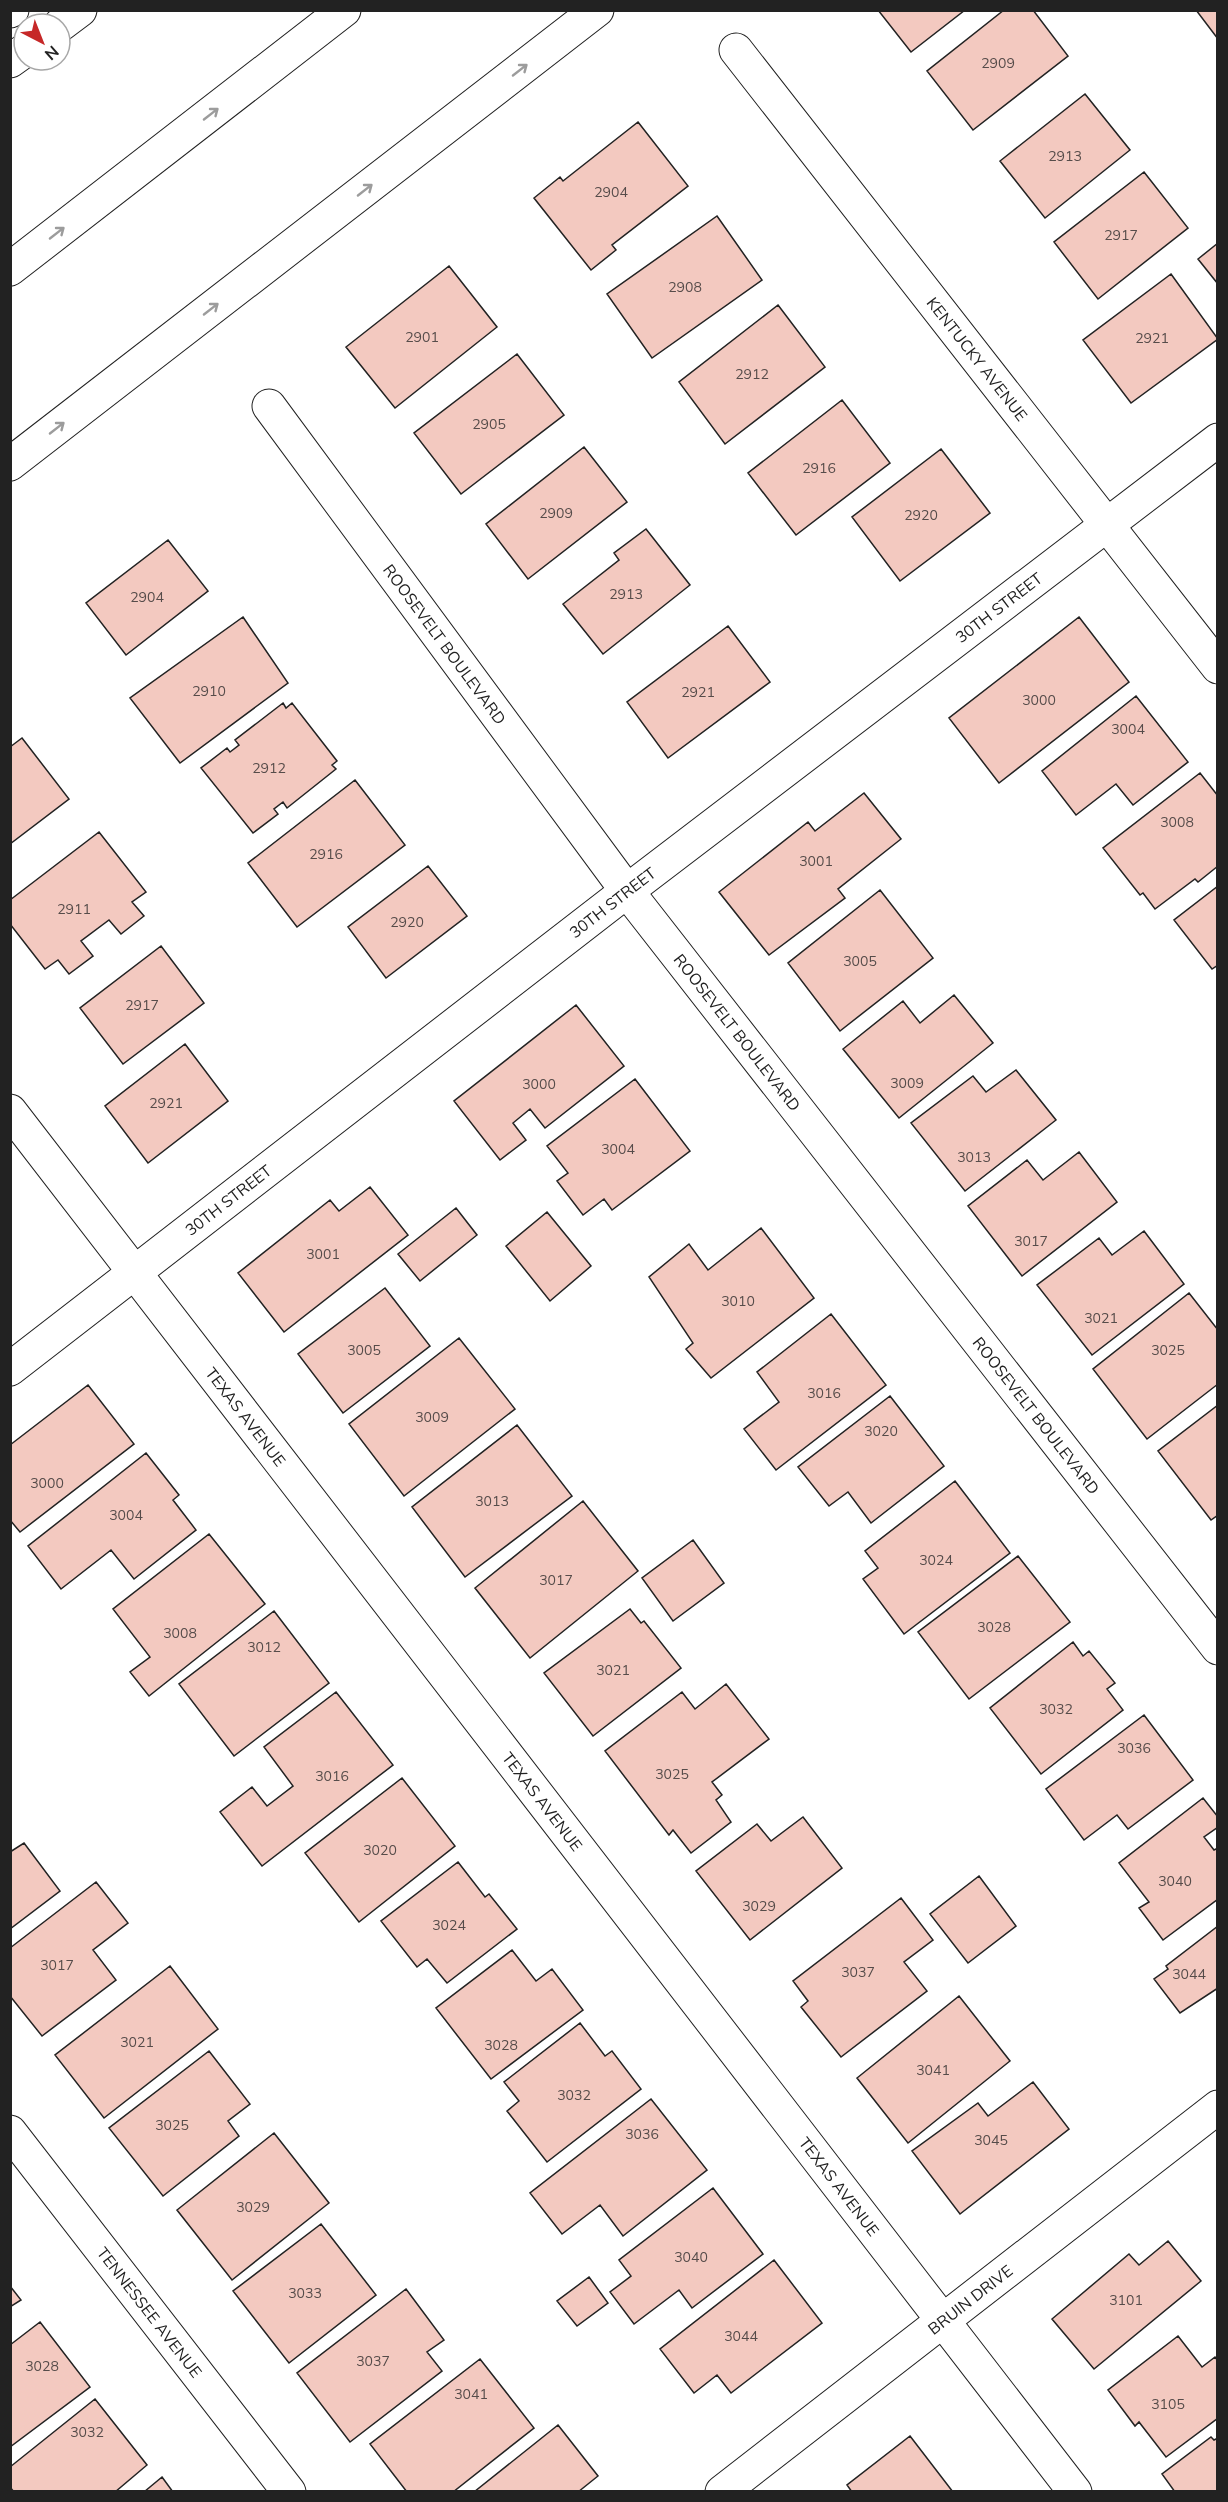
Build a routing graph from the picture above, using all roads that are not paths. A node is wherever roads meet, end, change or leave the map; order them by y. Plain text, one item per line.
1 (344, 10) edge
2 (597, 10) edge
3 (736, 50) dead end
4 (10, 269) edge
5 (269, 406) dead end
6 (1218, 440) edge
7 (10, 464) edge
8 (1106, 526) junction
9 (1218, 667) edge
10 (627, 891) junction
11 (10, 1111) edge
12 (136, 1272) junction
13 (10, 1369) edge
14 (1218, 1648) edge
15 (1218, 2107) edge
16 (10, 2132) edge
17 (942, 2322) junction
18 (289, 2492) edge
19 (722, 2492) edge
20 (1075, 2492) edge

4 -> 1 main road
7 -> 2 main road
3 - 8 main road, KENTUCKY AVENUE
5 - 10 main road, ROOSEVELT BOULEVARD
6 - 8 main road, 30TH STREET
8 - 9 main road, KENTUCKY AVENUE
8 - 10 main road, 30TH STREET
10 - 12 main road, 30TH STREET
10 - 14 main road, ROOSEVELT BOULEVARD
11 - 12 main road, TEXAS AVENUE
12 - 13 main road, 30TH STREET
12 - 17 main road, TEXAS AVENUE
15 - 17 main road, BRUIN DRIVE
16 - 18 main road, TENNESSEE AVENUE
17 - 19 main road, BRUIN DRIVE
17 - 20 main road, TEXAS AVENUE

